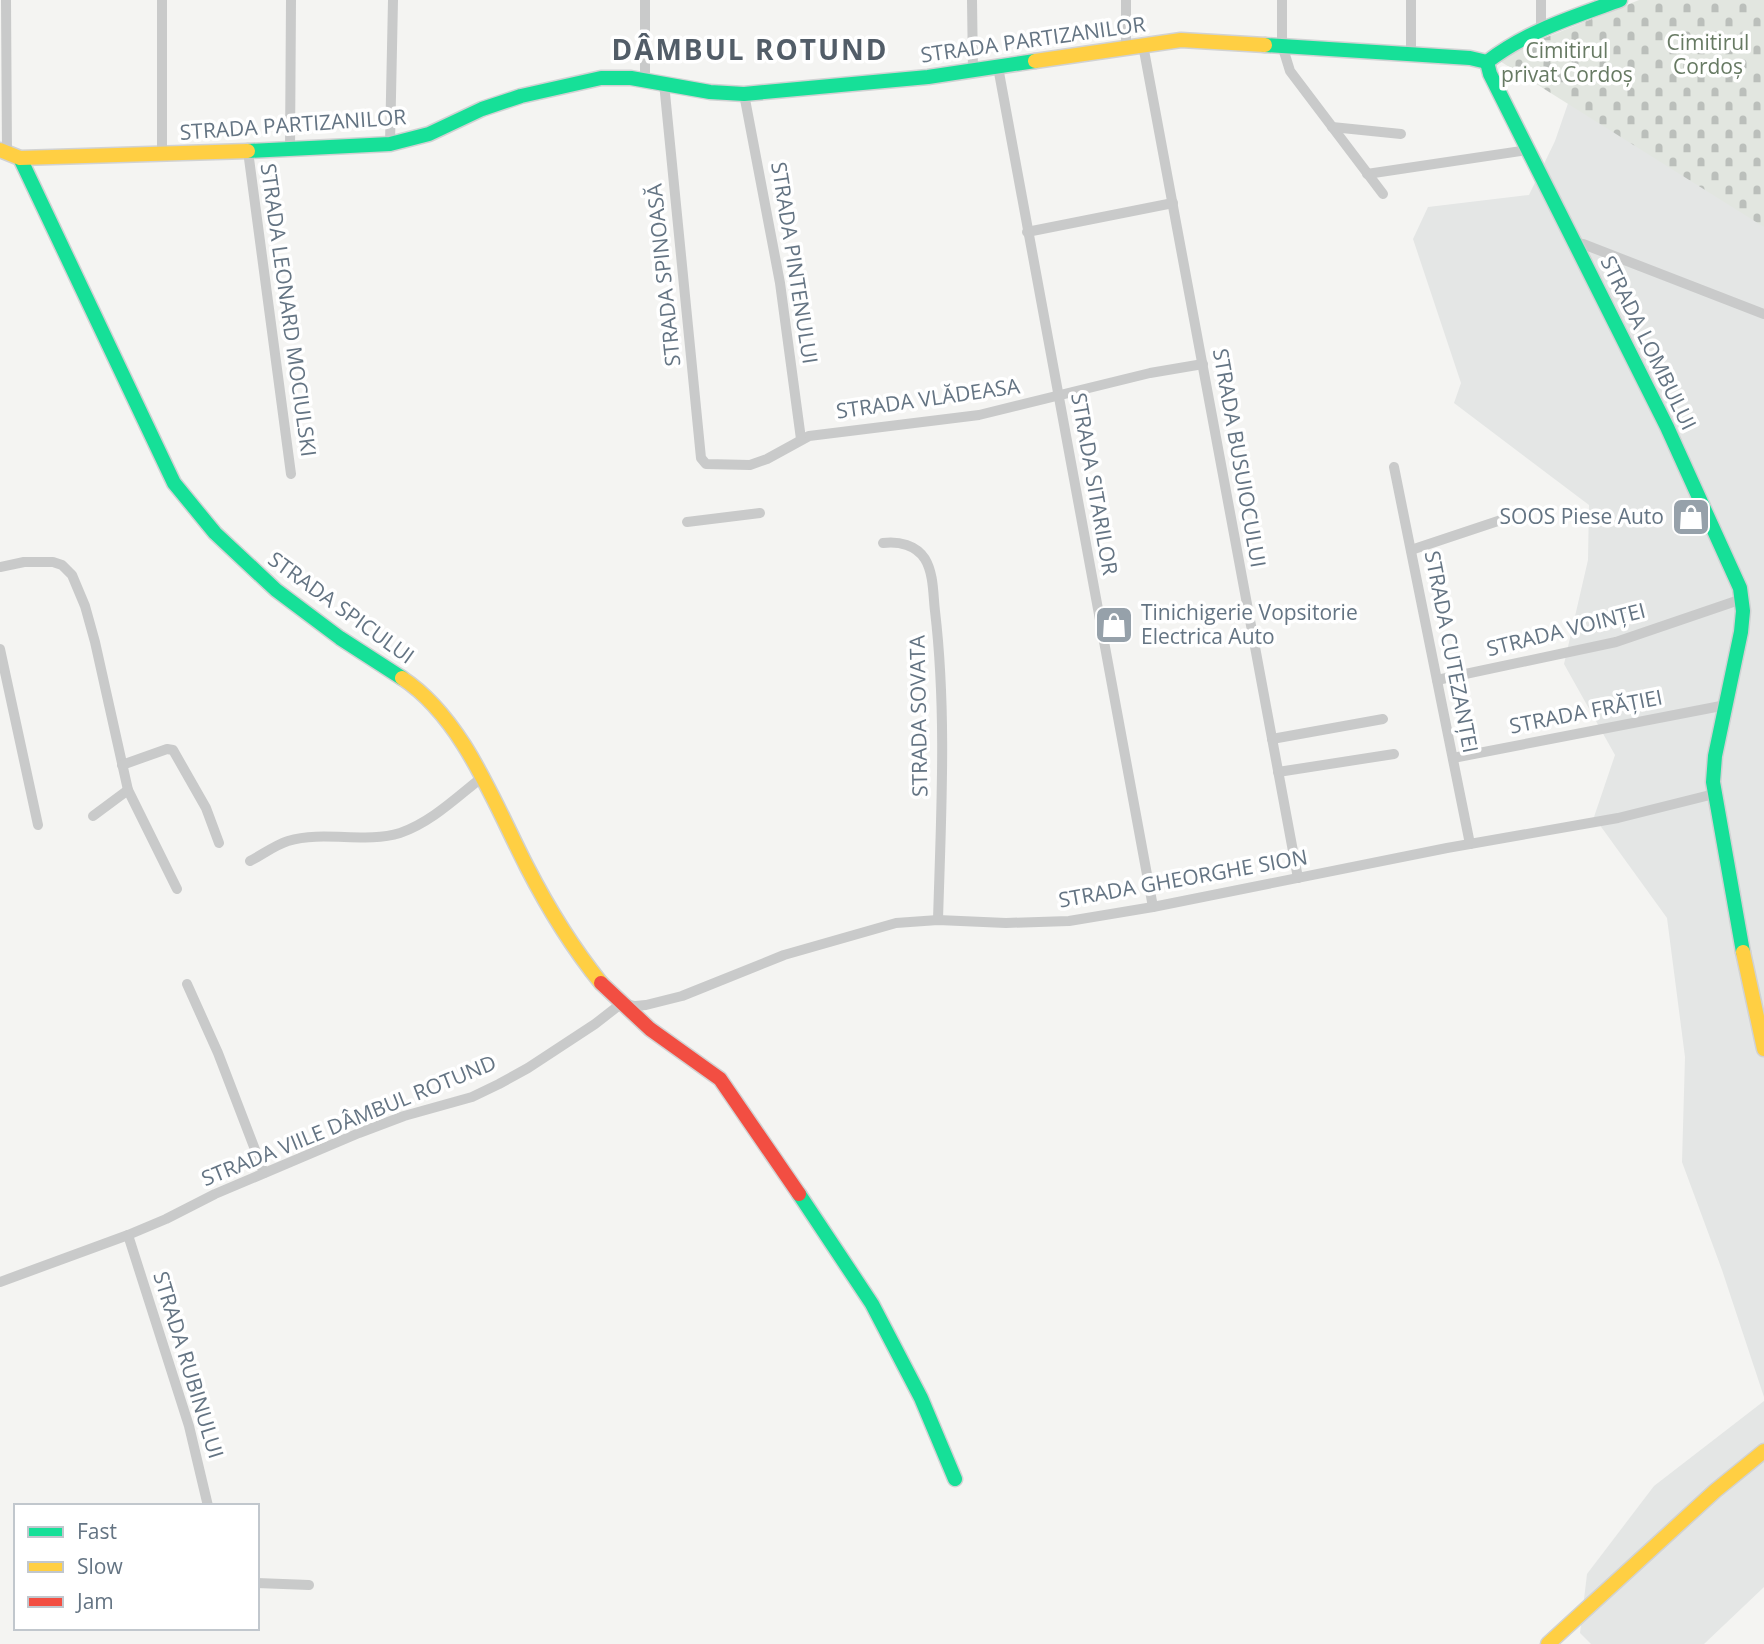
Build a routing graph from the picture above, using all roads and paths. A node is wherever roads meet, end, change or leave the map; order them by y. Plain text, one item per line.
1 (6, 0) edge
2 (162, 0) edge
3 (291, 0) edge
4 (393, 0) edge
5 (645, 0) edge
6 (972, 0) edge
7 (1126, 0) edge
8 (1282, 0) edge
9 (1410, 0) edge
10 (1541, 0) edge
11 (1620, 0) edge
12 (1541, 31) junction
13 (1143, 45) junction
14 (1282, 45) junction
15 (1126, 48) junction
16 (1411, 55) junction
17 (1487, 62) junction
18 (998, 67) junction
19 (973, 71) junction
20 (645, 79) junction
21 (664, 83) junction
22 (744, 94) junction
23 (1332, 127) junction
24 (1401, 134) dead end
25 (390, 144) junction
26 (290, 150) junction
27 (1528, 150) junction
28 (248, 151) junction
29 (9, 154) edge
30 (162, 154) junction
31 (1367, 174) junction
32 (1383, 194) dead end
33 (1172, 204) junction
34 (1027, 232) junction
35 (1575, 243) junction
36 (1764, 314) edge
37 (1203, 365) junction
38 (1059, 396) junction
39 (801, 439) junction
40 (703, 462) joint
41 (1394, 467) dead end
42 (291, 474) dead end
43 (760, 513) dead end
44 (1501, 520) dead end
45 (687, 522) dead end
46 (883, 543) dead end
47 (1411, 550) junction
48 (0, 552) edge
49 (2, 566) edge
50 (1742, 598) junction
51 (0, 649) edge
52 (1437, 680) junction
53 (1726, 705) junction
54 (1383, 719) dead end
55 (1272, 739) junction
56 (1394, 754) dead end
57 (1453, 758) junction
58 (122, 765) junction
59 (1278, 772) junction
60 (480, 779) junction
61 (128, 790) junction
62 (1714, 794) junction
63 (93, 816) dead end
64 (38, 825) dead end
65 (219, 843) dead end
66 (1470, 844) junction
67 (250, 861) dead end
68 (1298, 878) junction
69 (177, 890) dead end
70 (1153, 908) junction
71 (938, 920) junction
72 (187, 984) dead end
73 (622, 1003) junction
74 (1764, 1049) edge
75 (264, 1173) junction
76 (128, 1235) junction
77 (0, 1282) edge
78 (1764, 1451) edge
79 (955, 1479) dead end
80 (208, 1504) edge
81 (259, 1583) edge
82 (309, 1585) dead end
83 (1548, 1644) edge

1 - 29 street
2 - 30 street
3 - 26 street
4 - 25 street
5 - 20 street
6 - 19 street
7 - 15 street
8 - 14 street
9 - 16 street
10 - 12 street
11 - 12 street
12 - 17 street
13 - 14 street, STRADA PARTIZANILOR
13 - 15 street, STRADA PARTIZANILOR
13 - 33 street, STRADA BUSUIOCULUI
14 - 16 street, STRADA PARTIZANILOR
14 - 23 street
15 - 18 street, STRADA PARTIZANILOR
16 - 17 street, STRADA PARTIZANILOR
17 - 27 street, STRADA LOMBULUI
18 - 19 street, STRADA PARTIZANILOR
18 - 34 street, STRADA SITARILOR
19 - 22 street, STRADA PARTIZANILOR
20 - 21 street, STRADA PARTIZANILOR
20 - 25 street, STRADA PARTIZANILOR
21 - 22 street, STRADA PARTIZANILOR
21 - 40 street, STRADA SPINOASĂ
22 - 39 street, STRADA PINTENULUI
23 - 24 street
23 - 31 street
25 - 26 street, STRADA PARTIZANILOR
26 - 28 street, STRADA PARTIZANILOR
27 - 31 street
27 - 35 street, STRADA LOMBULUI
28 - 30 street, STRADA PARTIZANILOR
28 - 42 street, STRADA LEONARD MOCIULSKI
29 - 30 street, STRADA PARTIZANILOR
29 - 60 street, STRADA SPICULUI
31 - 32 street
33 - 34 street
33 - 37 street, STRADA BUSUIOCULUI
34 - 38 street, STRADA SITARILOR
35 - 36 street
35 - 50 street, STRADA LOMBULUI
37 - 38 street, STRADA VLĂDEASA
37 - 55 street, STRADA BUSUIOCULUI
38 - 39 street, STRADA VLĂDEASA
38 - 70 street, STRADA SITARILOR
39 - 40 street, STRADA VLĂDEASA
41 - 47 street, STRADA CUTEZANȚEI
43 - 45 street
44 - 47 street
46 - 71 street, STRADA SOVATA
47 - 52 street, STRADA CUTEZANȚEI
48 - 49 street
49 - 58 street
50 - 52 street, STRADA VOINȚEI
50 - 53 street, STRADA LOMBULUI
51 - 64 street
52 - 57 street, STRADA CUTEZANȚEI
53 - 57 street, STRADA FRĂȚIEI
53 - 62 street, STRADA LOMBULUI
54 - 55 street
55 - 59 street, STRADA BUSUIOCULUI
56 - 59 street
57 - 66 street, STRADA CUTEZANȚEI
58 - 61 street
58 - 65 street
59 - 68 street, STRADA BUSUIOCULUI
60 - 67 street
60 - 73 street, STRADA SPICULUI
61 - 63 street
61 - 69 street
62 - 66 street, STRADA GHEORGHE SION
62 - 74 street, STRADA LOMBULUI
66 - 68 street, STRADA GHEORGHE SION
68 - 70 street, STRADA GHEORGHE SION
70 - 71 street, STRADA GHEORGHE SION
71 - 73 street, STRADA GHEORGHE SION
72 - 75 street
73 - 75 street, STRADA VIILE DÂMBUL ROTUND
73 - 79 street, STRADA SPICULUI
75 - 76 street, STRADA VIILE DÂMBUL ROTUND
76 - 77 street, STRADA VIILE DÂMBUL ROTUND
76 - 80 street, STRADA RUBINULUI
78 - 83 street
81 - 82 street

